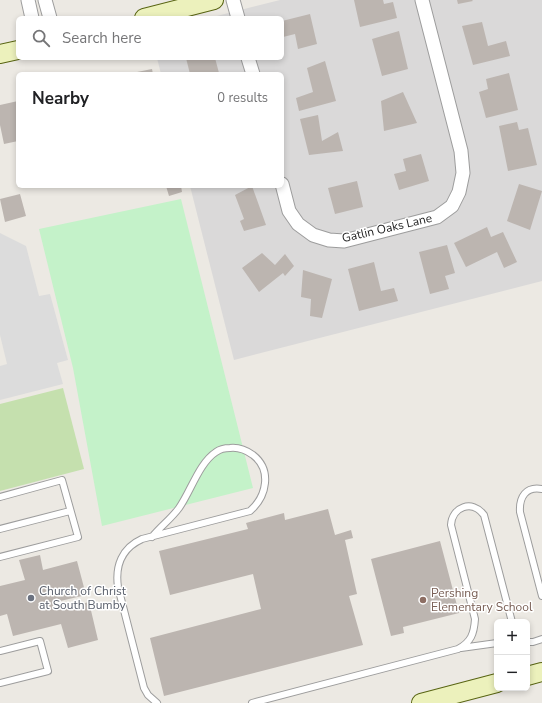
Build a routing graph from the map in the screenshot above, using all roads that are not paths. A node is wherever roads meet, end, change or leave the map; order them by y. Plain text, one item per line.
1 (28, 0) edge
2 (45, 0) edge
3 (214, 0) edge
4 (233, 0) edge
5 (422, 0) edge
6 (32, 16) edge
7 (49, 16) edge
8 (152, 16) edge
9 (237, 16) edge
10 (16, 50) edge
11 (0, 54) edge
12 (249, 60) edge
13 (252, 72) edge
14 (283, 188) edge
15 (542, 489) edge
16 (0, 497) edge
17 (70, 511) junction
18 (0, 529) edge
19 (152, 537) junction
20 (0, 557) edge
21 (542, 596) edge
22 (511, 619) edge
23 (542, 639) edge
24 (530, 642) edge
25 (494, 643) edge
26 (458, 649) junction
27 (0, 650) edge
28 (542, 672) edge
29 (530, 675) edge
30 (0, 683) edge
31 (494, 684) edge
32 (157, 703) edge
33 (252, 703) edge
34 (421, 703) edge

1 - 6 street
2 - 7 street
3 - 8 street
4 - 9 street
5 - 14 street, Gatlin Oaks Lane
10 - 11 street
12 - 13 street
15 - 21 lane
16 - 17 lane
17 - 18 lane
17 - 20 lane
19 - 19 lane
19 - 32 lane
22 - 26 lane
23 - 24 lane
25 - 26 lane
26 - 33 lane
27 - 30 lane
28 - 29 street
31 - 34 street

